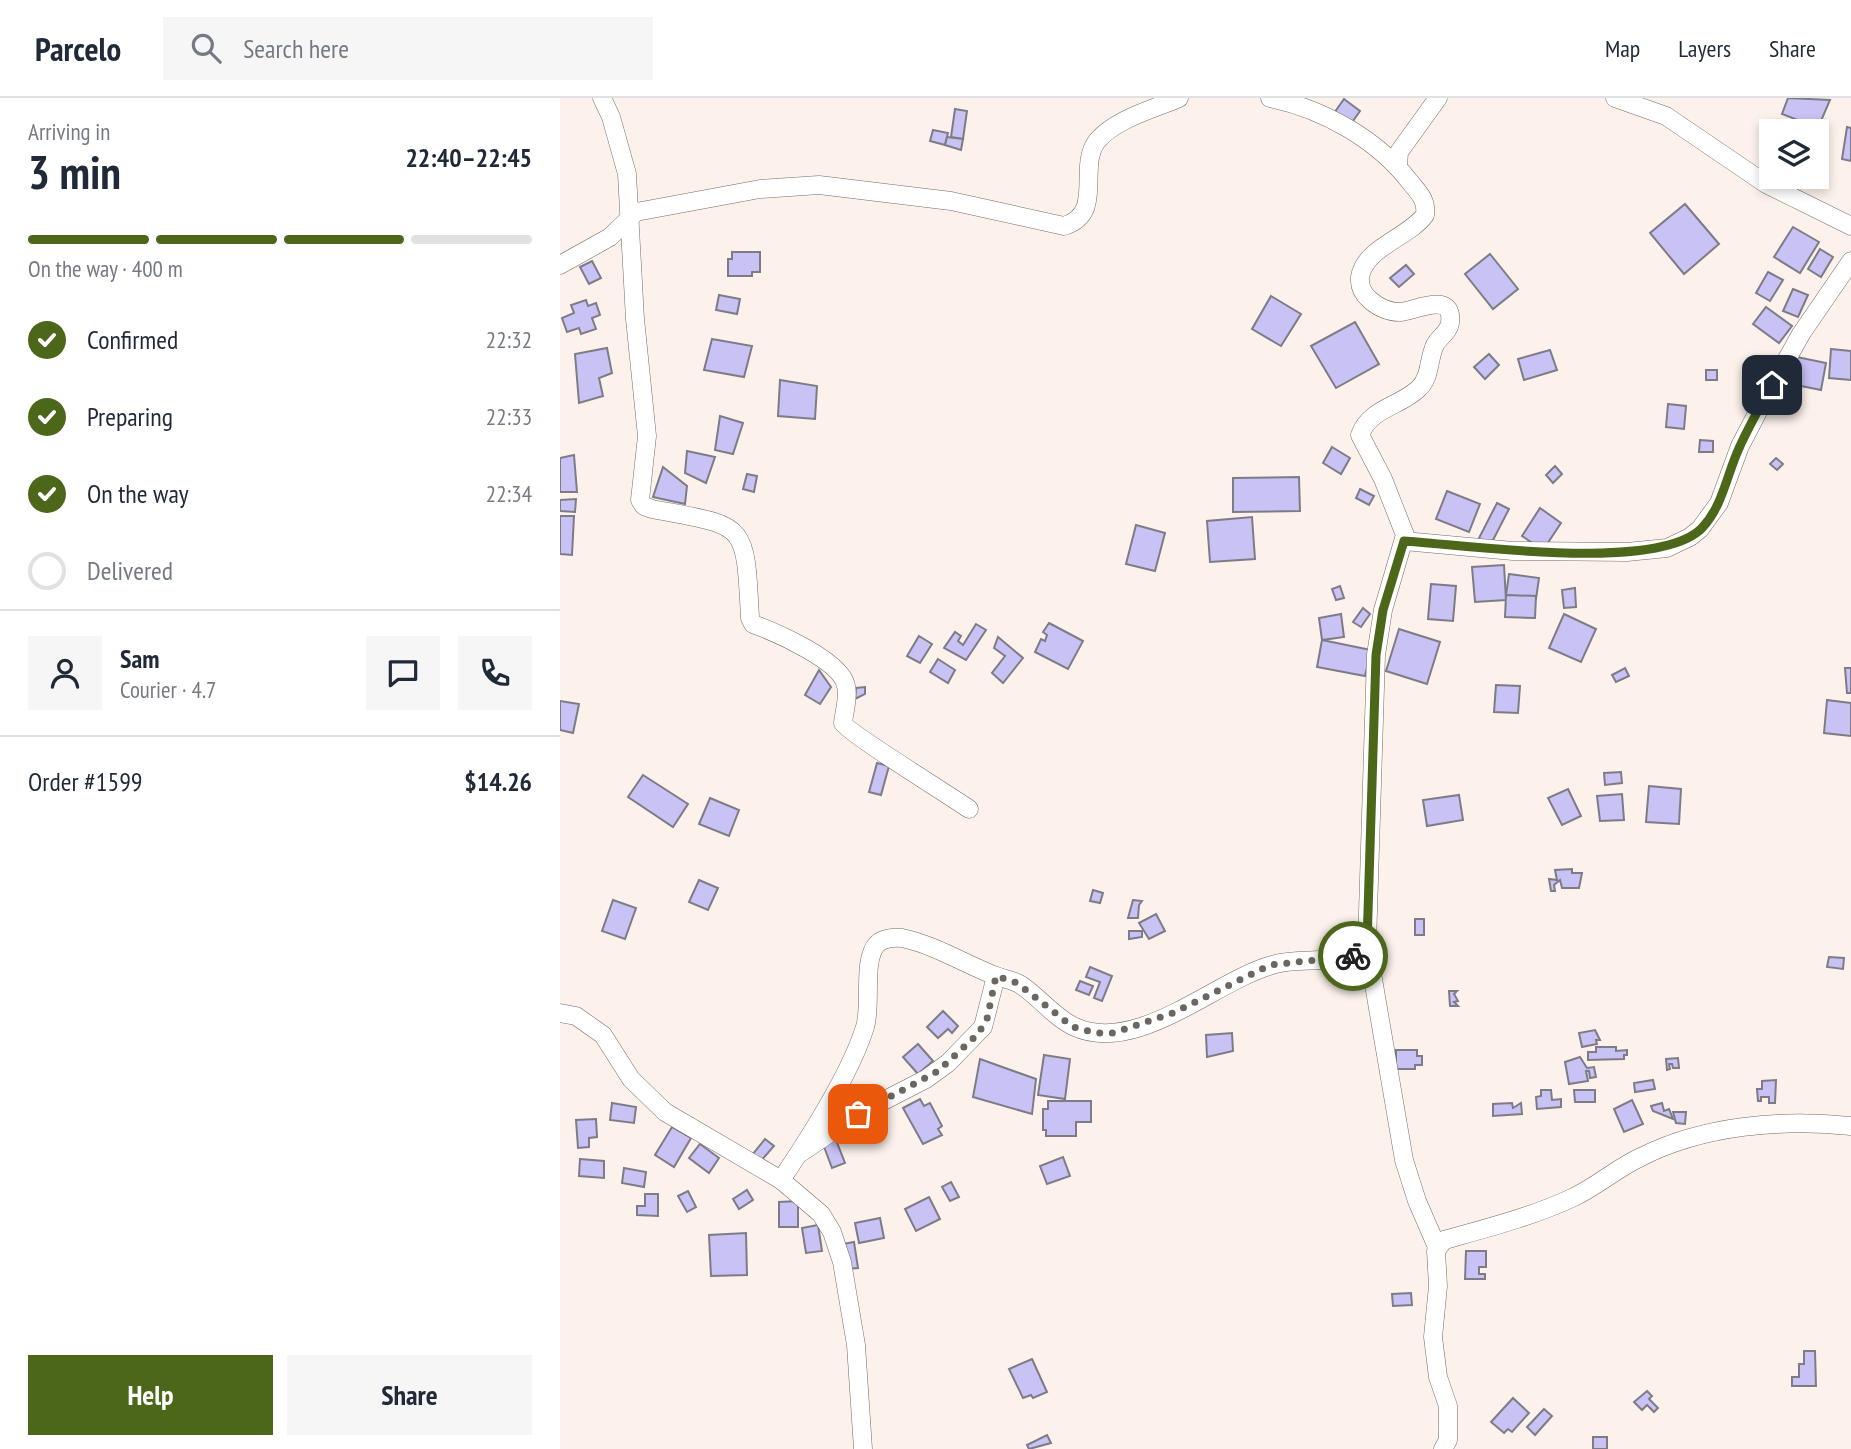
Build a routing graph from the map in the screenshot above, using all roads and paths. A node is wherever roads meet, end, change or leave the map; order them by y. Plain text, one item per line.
1 (602, 98) edge
2 (1179, 98) edge
3 (1270, 98) edge
4 (1438, 98) edge
5 (1615, 98) edge
6 (1398, 166) junction
7 (629, 216) junction
8 (1851, 226) edge
9 (1851, 261) edge
10 (560, 265) edge
11 (1404, 541) junction
12 (969, 809) dead end
13 (1367, 944) junction
14 (996, 976) junction
15 (560, 1013) edge
16 (1851, 1126) edge
17 (799, 1154) junction
18 (781, 1180) junction
19 (1437, 1247) junction
20 (863, 1449) edge
21 (1443, 1449) edge

1 - 7 street
2 - 7 street
3 - 6 street
4 - 6 street
5 - 8 street
6 - 11 street
7 - 10 street
7 - 12 street
9 - 11 street
11 - 13 street
13 - 14 street
13 - 19 street
14 - 17 street
14 - 17 street
15 - 18 street
16 - 19 street
17 - 18 street
18 - 20 street
19 - 21 street

